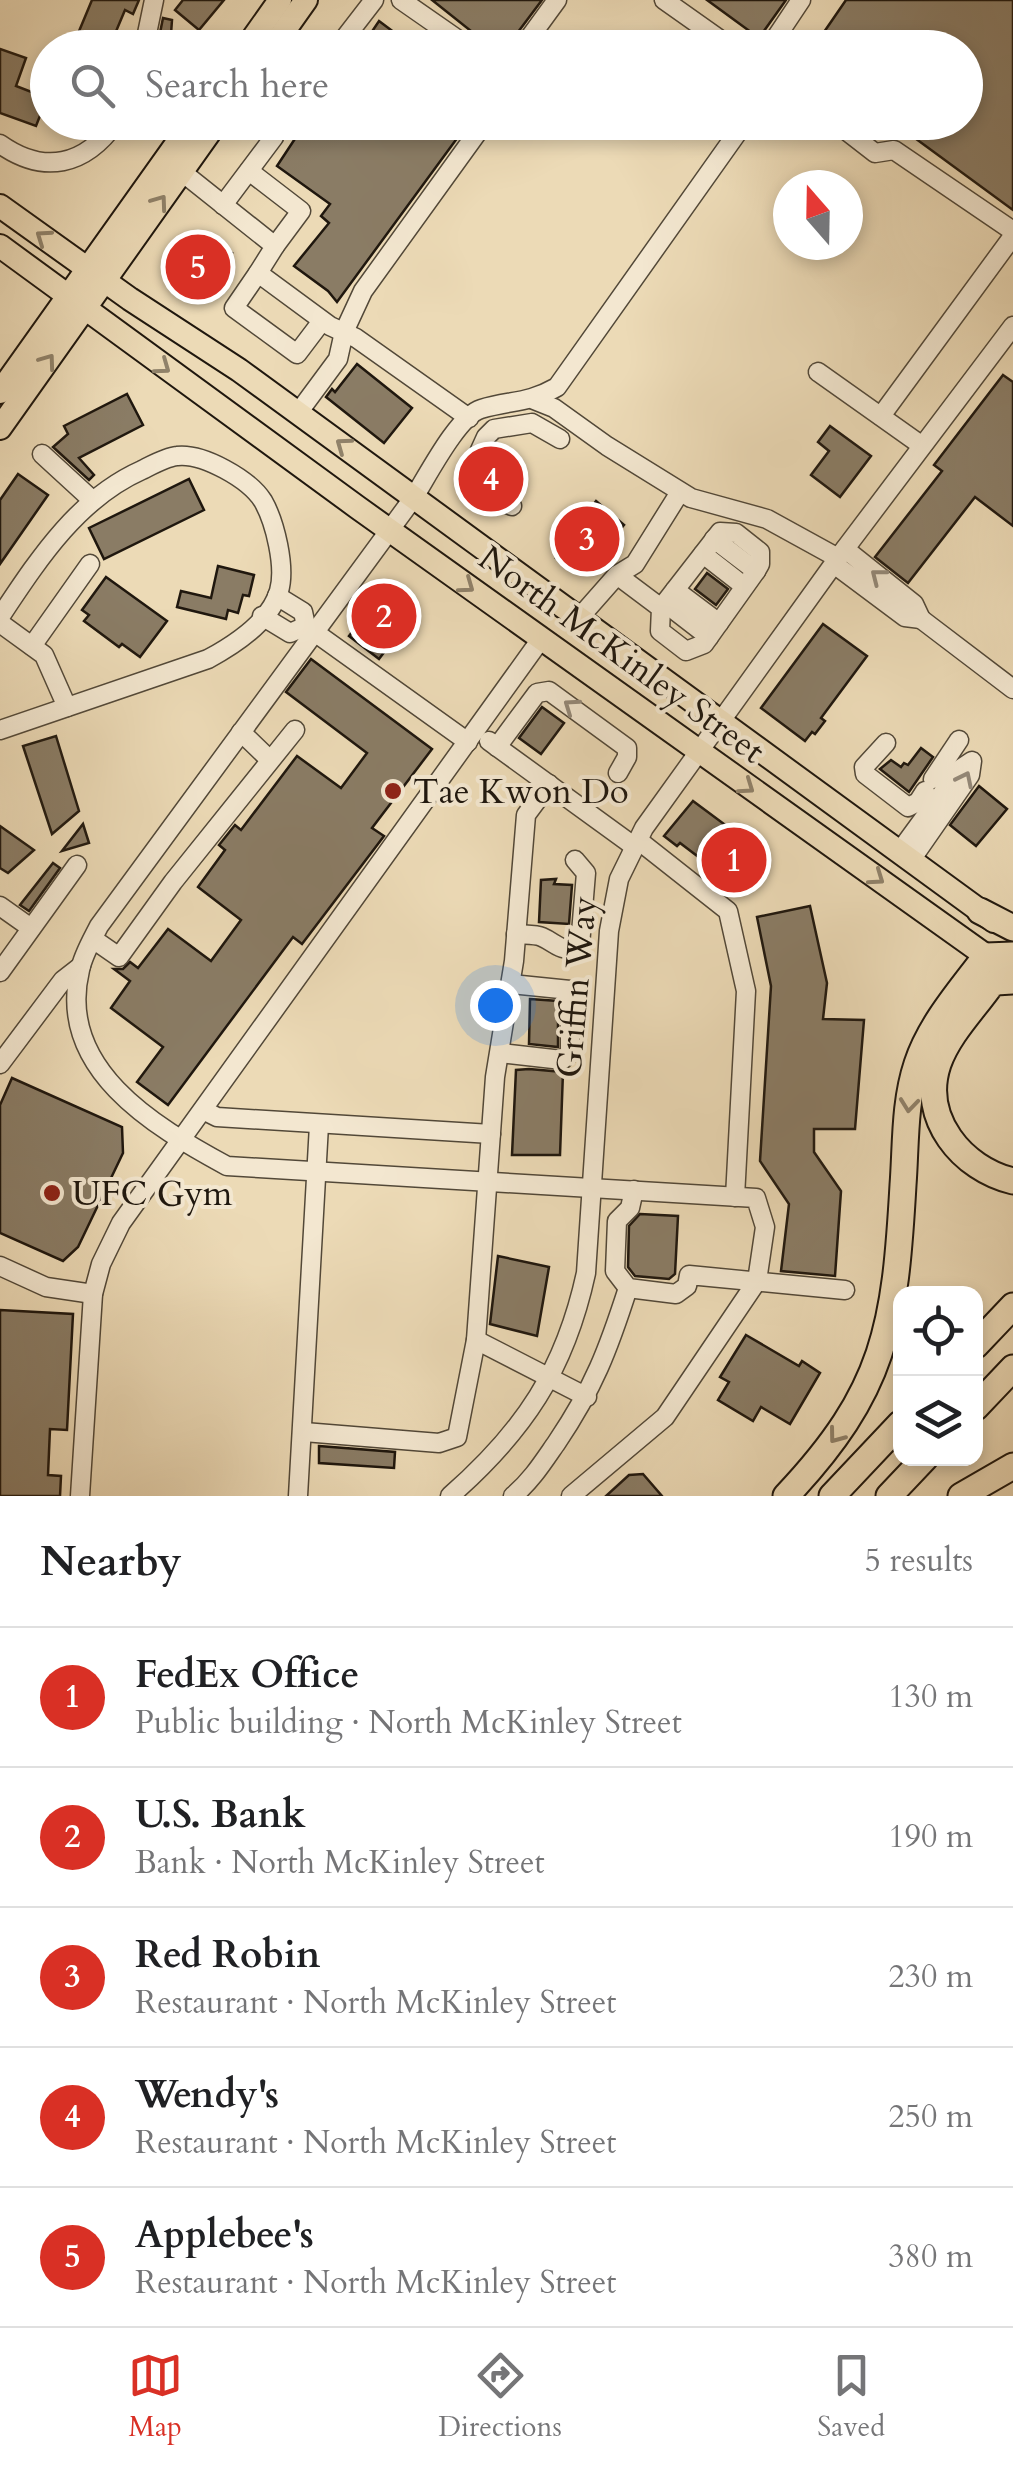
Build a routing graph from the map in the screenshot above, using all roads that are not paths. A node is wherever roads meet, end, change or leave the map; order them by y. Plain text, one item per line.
1 (154, 0) edge
2 (280, 0) edge
3 (306, 0) edge
4 (374, 0) edge
5 (402, 0) edge
6 (557, 0) edge
7 (664, 0) edge
8 (801, 0) edge
9 (148, 30) edge
10 (259, 30) edge
11 (285, 30) edge
12 (351, 30) edge
13 (444, 30) edge
14 (535, 30) edge
15 (706, 30) edge
16 (782, 30) edge
17 (103, 140) edge
18 (180, 140) edge
19 (205, 140) edge
20 (272, 140) edge
21 (471, 140) edge
22 (732, 140) edge
23 (858, 140) edge
24 (0, 144) edge
25 (249, 171) junction
26 (182, 172) junction
27 (223, 205) junction
28 (0, 206) edge
29 (1013, 234) edge
30 (0, 246) edge
31 (274, 246) junction
32 (258, 273) junction
33 (94, 275) junction
34 (77, 302) junction
35 (322, 321) junction
36 (1012, 330) edge
37 (344, 332) junction
38 (818, 372) dead end
39 (0, 392) edge
40 (534, 400) junction
41 (298, 412) junction
42 (880, 416) junction
43 (468, 418) junction
44 (0, 428) edge
45 (560, 439) dead end
46 (921, 444) junction
47 (42, 454) dead end
48 (680, 492) junction
49 (414, 496) junction
50 (91, 499) junction
51 (512, 506) dead end
52 (388, 529) junction
53 (708, 547) junction
54 (839, 557) junction
55 (90, 564) dead end
56 (617, 575) junction
57 (750, 578) junction
58 (277, 596) junction
59 (667, 600) junction
60 (262, 616) junction
61 (580, 616) junction
62 (0, 620) edge
63 (310, 629) junction
64 (714, 630) junction
65 (542, 640) junction
66 (32, 646) junction
67 (1013, 689) edge
68 (66, 707) junction
69 (720, 718) junction
70 (0, 730) edge
71 (296, 730) dead end
72 (242, 732) junction
73 (472, 736) junction
74 (959, 740) dead end
75 (886, 743) dead end
76 (498, 747) junction
77 (696, 751) junction
78 (270, 760) junction
79 (618, 772) dead end
80 (549, 784) junction
81 (636, 843) junction
82 (906, 855) junction
83 (575, 860) dead end
84 (145, 862) junction
85 (77, 865) dead end
86 (173, 882) junction
87 (0, 906) edge
88 (980, 911) joint
89 (30, 928) junction
90 (1013, 932) edge
91 (516, 934) junction
92 (93, 939) junction
93 (1013, 955) edge
94 (986, 956) junction
95 (80, 966) junction
96 (0, 972) edge
97 (1013, 978) edge
98 (510, 984) junction
99 (500, 1054) junction
100 (0, 1064) edge
101 (205, 1110) junction
102 (319, 1126) junction
103 (491, 1134) junction
104 (182, 1142) junction
105 (317, 1172) junction
106 (488, 1181) junction
107 (1013, 1181) edge
108 (594, 1186) junction
109 (634, 1190) junction
110 (735, 1197) junction
111 (0, 1266) edge
112 (756, 1280) junction
113 (628, 1288) junction
114 (846, 1290) dead end
115 (93, 1294) junction
116 (1013, 1306) edge
117 (983, 1338) edge
118 (476, 1340) junction
119 (1013, 1368) edge
120 (551, 1379) junction
121 (587, 1397) junction
122 (983, 1400) edge
123 (893, 1431) edge
124 (304, 1432) junction
125 (917, 1466) edge
126 (1013, 1466) edge
127 (535, 1489) edge
128 (80, 1496) edge
129 (298, 1496) edge
130 (450, 1496) edge
131 (513, 1496) edge
132 (570, 1496) edge
133 (786, 1496) edge
134 (832, 1496) edge
135 (889, 1496) edge
136 (962, 1496) edge

1 - 9 street
2 - 10 main road
3 - 11 main road
4 - 12 street
5 - 13 street
6 - 14 street
7 - 15 street
8 - 16 street
17 - 24 street
18 - 33 main road
19 - 26 main road
20 - 25 street
21 - 37 street
22 - 40 street
23 - 29 street
25 - 27 street
25 - 31 street
26 - 27 street
33 -> 26 main road
27 - 31 street
33 -> 28 main road, North McKinley Street
29 - 42 street
30 - 34 main road, North McKinley Street
31 - 32 street
32 - 35 street
32 - 35 street
33 - 34 main road
33 - 41 main road, North McKinley Street
34 - 39 main road
44 -> 34 main road
34 -> 52 main road, North McKinley Street
35 - 37 street
36 - 46 street, Griffin Way
37 - 41 street
37 - 43 street
38 - 42 street
40 - 43 street
40 - 48 street
49 -> 41 main road, North McKinley Street
42 - 46 street
43 - 49 street
45 - 51 street
46 - 54 street, Griffin Way
47 - 50 street
48 - 54 street
48 - 56 street
49 - 52 street
49 - 61 main road, North McKinley Street
50 - 58 street
50 - 62 street
52 - 63 street
52 -> 65 main road, North McKinley Street
53 - 57 street
53 - 57 street
53 - 59 street
54 - 67 street
54 - 69 street, Griffin Way
55 - 66 street
56 - 59 street
56 - 61 street
57 - 64 street
58 - 60 street
58 - 63 street
59 - 64 street
59 - 64 street
60 - 63 street
60 - 68 street
61 - 69 main road, North McKinley Street
62 - 66 street
63 - 72 street
63 - 73 street
65 - 73 street
65 - 77 main road, North McKinley Street
66 - 68 street
68 - 70 street
69 - 77 street, Griffin Way
69 - 82 main road, North McKinley Street
71 - 78 street
72 - 78 street
72 - 84 street
73 - 76 street
73 - 101 street
74 - 75 street
79 -> 76 street
76 - 80 street
77 - 81 street, Griffin Way
77 -> 94 main road, North McKinley Street
78 - 86 street
80 - 81 street
80 - 91 street
81 - 108 street, Griffin Way
81 - 110 street
82 -> 82 street
82 - 88 main road, North McKinley Street
83 - 91 street
84 - 86 street
84 - 92 street
85 - 89 street
86 - 92 street
87 - 89 street
88 - 90 highway
89 - 96 street
91 - 98 street
92 - 95 street
93 - 94 highway
94 - 97 main road, North McKinley Street
94 -> 133 highway
95 - 100 street
95 - 104 street
97 - 107 highway
98 - 99 street
98 - 99 street
99 - 103 street
101 - 102 street
101 - 104 street
102 - 103 street
102 - 105 street
103 - 106 street
104 - 105 street
104 - 115 street
105 - 106 street
105 - 124 street
106 - 108 street
106 - 118 street
108 - 109 street
108 - 120 street, Griffin Way
109 - 110 street
109 - 113 street
110 - 112 street
111 - 115 street
112 - 113 street
112 - 114 street
112 - 132 street
113 - 121 street
115 - 128 street
116 - 117 highway
118 - 120 street
118 - 124 street
119 - 122 highway
120 - 121 street
120 - 130 street, Griffin Way
121 - 127 street
123 - 134 highway
124 - 129 street
125 - 135 highway
126 - 136 highway
127 - 131 street

